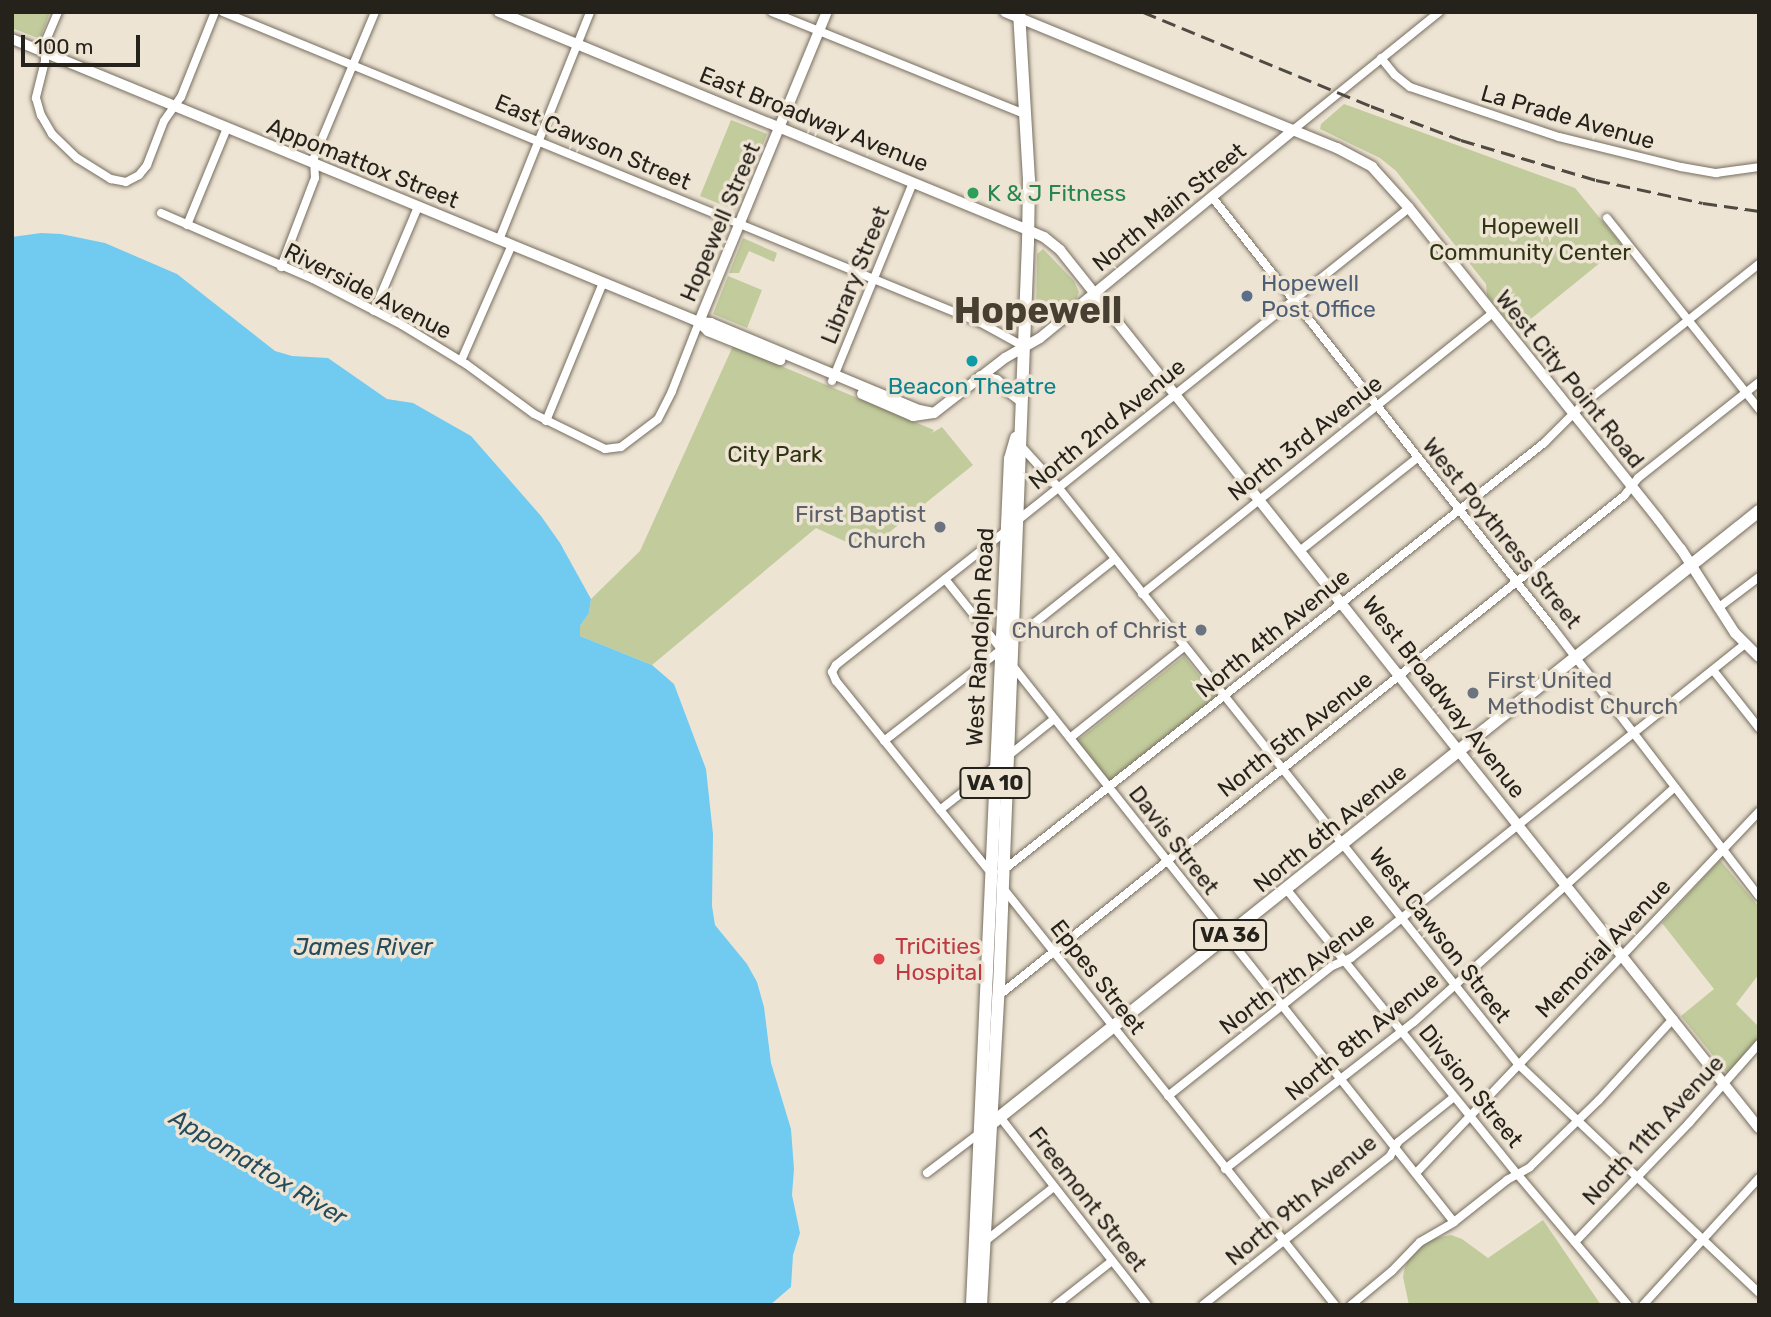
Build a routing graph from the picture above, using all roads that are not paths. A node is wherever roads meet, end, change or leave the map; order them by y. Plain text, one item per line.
1 (58, 12) edge
2 (215, 12) edge
3 (223, 12) edge
4 (375, 12) edge
5 (499, 12) edge
6 (590, 12) edge
7 (772, 12) edge
8 (827, 12) edge
9 (1005, 12) edge
10 (1439, 12) edge
11 (1022, 14) edge
12 (819, 32) junction
13 (12, 39) edge
14 (577, 44) junction
15 (44, 52) junction
16 (1381, 58) junction
17 (352, 63) junction
18 (174, 106) junction
19 (1025, 114) junction
20 (227, 128) junction
21 (780, 128) junction
22 (1293, 130) junction
23 (537, 139) junction
24 (314, 164) junction
25 (1759, 167) edge
26 (913, 183) junction
27 (1212, 197) junction
28 (418, 206) junction
29 (1409, 208) junction
30 (161, 213) dead end
31 (1607, 218) dead end
32 (740, 223) junction
33 (187, 225) junction
34 (1028, 230) junction
35 (499, 240) junction
36 (512, 245) junction
37 (1759, 264) edge
38 (281, 267) junction
39 (873, 278) junction
40 (603, 283) junction
41 (1094, 293) junction
42 (1292, 300) junction
43 (374, 311) junction
44 (1493, 313) junction
45 (1688, 320) junction
46 (699, 322) junction
47 (1023, 346) junction
48 (461, 361) junction
49 (981, 377) junction
50 (833, 378) junction
51 (1759, 382) edge
52 (1746, 392) junction
53 (1176, 394) junction
54 (1020, 399) junction
55 (1376, 407) junction
56 (1759, 409) edge
57 (934, 413) joint
58 (1573, 414) junction
59 (546, 421) junction
60 (635, 437) joint
61 (1018, 441) junction
62 (1417, 458) junction
63 (1631, 487) junction
64 (1058, 488) junction
65 (1259, 499) junction
66 (1459, 510) junction
67 (1759, 511) edge
68 (1020, 519) junction
69 (1006, 530) junction
70 (1301, 550) junction
71 (1115, 559) junction
72 (1692, 566) junction
73 (1759, 577) edge
74 (945, 579) junction
75 (1516, 582) junction
76 (1142, 593) junction
77 (1342, 603) junction
78 (1718, 608) junction
79 (1014, 639) junction
80 (1744, 645) junction
81 (1184, 647) junction
82 (1001, 649) junction
83 (1759, 657) edge
84 (1576, 658) junction
85 (1013, 665) junction
86 (1713, 670) junction
87 (1399, 675) junction
88 (1224, 697) junction
89 (1054, 719) junction
90 (1759, 728) edge
91 (1634, 733) junction
92 (1070, 738) junction
93 (884, 741) junction
94 (1460, 752) junction
95 (1009, 756) junction
96 (996, 766) junction
97 (1282, 768) junction
98 (1675, 787) junction
99 (1109, 788) junction
100 (940, 810) junction
101 (1759, 811) edge
102 (1518, 825) junction
103 (1344, 845) junction
104 (1723, 850) junction
105 (1166, 861) junction
106 (997, 872) junction
107 (1566, 886) junction
108 (1003, 888) junction
109 (1287, 890) junction
110 (1759, 896) edge
111 (1403, 917) junction
112 (1228, 937) junction
113 (1054, 951) junction
114 (1622, 956) junction
115 (1344, 960) junction
116 (1456, 986) junction
117 (998, 995) junction
118 (1282, 1005) junction
119 (984, 1012) junction
120 (1673, 1019) junction
121 (1114, 1028) junction
122 (1402, 1031) junction
123 (1759, 1044) edge
124 (1518, 1064) junction
125 (1341, 1078) junction
126 (1724, 1084) junction
127 (1168, 1096) junction
128 (1454, 1097) junction
129 (1470, 1115) junction
130 (1577, 1122) junction
131 (990, 1125) junction
132 (1759, 1128) edge
133 (1395, 1145) junction
134 (1225, 1169) junction
135 (1416, 1172) junction
136 (927, 1173) dead end
137 (1518, 1175) junction
138 (1637, 1178) junction
139 (1759, 1178) edge
140 (1054, 1187) junction
141 (1454, 1222) junction
142 (984, 1241) junction
143 (1283, 1241) junction
144 (1702, 1241) junction
145 (1574, 1242) junction
146 (1112, 1261) junction
147 (1759, 1293) edge
148 (972, 1305) edge
149 (981, 1305) edge
150 (1056, 1305) edge
151 (1147, 1305) edge
152 (1203, 1305) edge
153 (1335, 1305) edge
154 (1351, 1305) edge
155 (1628, 1305) edge
156 (1643, 1305) edge

1 - 15 street
2 - 18 street
3 - 17 street, East Cawson Street
4 - 17 street
5 - 14 street, East Broadway Avenue
6 - 14 street
7 - 12 street
8 - 12 street, Hopewell Street
9 - 11 street, West City Point Road
10 - 16 street
11 - 19 main road, VA 10
11 - 22 street, West City Point Road
12 - 19 street
12 - 21 street, Hopewell Street
13 - 15 street, Appomattox Street
14 - 21 street, East Broadway Avenue
14 - 23 street
15 - 18 street, Appomattox Street
15 - 18 street
16 - 22 street
16 - 25 street, La Prade Avenue
17 - 23 street, East Cawson Street
17 - 24 street
18 - 20 street, Appomattox Street
19 - 34 main road, VA 10
20 - 24 street, Appomattox Street
20 - 33 street
21 - 26 street, East Broadway Avenue
21 - 32 street, Hopewell Street
22 - 27 street, North Main Street
22 - 29 street, West City Point Road
23 - 32 street, East Cawson Street
23 - 35 street
24 - 28 street, Appomattox Street
24 - 38 street
26 - 34 street, East Broadway Avenue
26 - 39 street, Library Street
27 - 41 street, North Main Street
27 - 42 street, West Poythress Street
28 - 35 street, Appomattox Street
28 - 43 street
29 - 42 street, North 2nd Avenue
29 - 44 street, West City Point Road
30 - 33 street, Riverside Avenue
31 - 45 street
32 - 39 street, East Cawson Street
32 - 46 street, Hopewell Street
33 - 38 street, Riverside Avenue
34 - 41 main road, East Broadway Avenue
34 - 47 main road, VA 10
35 - 36 street, Appomattox Street
36 - 40 street, Appomattox Street
36 - 48 street
37 - 45 street, North 4th Avenue
38 - 43 street, Riverside Avenue
39 - 47 street, East Cawson Street
39 - 50 street, Library Street
40 - 46 street, Appomattox Street
40 - 59 street
41 - 47 street, North Main Street
41 - 53 main road, West Broadway Avenue
42 - 53 street, North 2nd Avenue
42 - 55 street, West Poythress Street
43 - 48 street, Riverside Avenue
44 - 55 street, North 3rd Avenue
44 - 58 street, West City Point Road
45 - 52 street
45 - 58 street, North 4th Avenue
46 - 50 street, Appomattox Street
46 - 60 street, Hopewell Street
47 - 49 street, North Main Street
47 - 54 main road, West Randolph Road / VA 10
48 - 59 street, Riverside Avenue
49 - 54 main road
49 - 57 street, North Main Street
50 - 57 street, Appomattox Street
51 - 52 street, North 5th Avenue
52 - 56 street
52 - 63 street, North 5th Avenue
53 - 64 street, North 2nd Avenue
53 - 65 main road, West Broadway Avenue
54 - 61 main road, West Randolph Road / VA 10
55 - 62 street, West Poythress Street
55 - 65 street, North 3rd Avenue
58 - 63 street, West City Point Road
58 - 66 street, North 4th Avenue
59 - 60 street, Riverside Avenue
61 - 64 street, West Cawson Street
61 - 68 main road, West Randolph Road / VA 10
61 - 69 main road, West Randolph Road / VA 10
62 - 66 street, West Poythress Street
62 - 70 street
63 - 72 street, West City Point Road
63 - 75 street, North 5th Avenue
64 - 68 street, North 2nd Avenue
64 - 71 street, West Cawson Street
65 - 70 main road, West Broadway Avenue
65 - 76 street, North 3rd Avenue
66 - 75 street, West Poythress Street
66 - 77 street, North 4th Avenue
67 - 72 main road, North 6th Avenue
68 - 69 street, North 2nd Avenue
68 - 79 main road, West Randolph Road / VA 10
69 - 74 street, North 2nd Avenue
69 - 82 main road, West Randolph Road / VA 10
70 - 77 main road, West Broadway Avenue
71 - 76 street, West Cawson Street
71 - 79 street
72 - 78 street, West City Point Road
72 - 84 main road, North 6th Avenue
73 - 78 street
74 - 82 street, Davis Street
74 - 93 street, North 2nd Avenue
75 - 84 street, West Poythress Street
75 - 87 street, North 5th Avenue
76 - 81 street, West Cawson Street
77 - 87 main road, West Broadway Avenue
77 - 88 street, North 4th Avenue
78 - 80 street, West City Point Road
79 - 82 street
79 - 85 main road, West Randolph Road / VA 10
80 - 83 street, West City Point Road
80 - 86 street, North 7th Avenue
81 - 88 street, West Cawson Street
81 - 92 street
82 - 85 street, Davis Street
82 - 93 street
82 - 96 main road, West Randolph Road / VA 10
84 - 91 street, West Poythress Street
84 - 94 main road, North 6th Avenue
85 - 89 street, Davis Street
85 - 95 main road, West Randolph Road / VA 10
86 - 90 street
86 - 91 street, North 7th Avenue
87 - 94 main road, West Broadway Avenue
87 - 97 street, North 5th Avenue
88 - 97 street, West Cawson Street
88 - 99 street, North 4th Avenue
89 - 92 street, Davis Street
89 - 95 street
91 - 98 street, West Poythress Street
91 - 102 street, North 7th Avenue
92 - 99 street, Davis Street
93 - 100 street
94 - 102 main road, West Broadway Avenue
94 - 103 main road, North 6th Avenue / VA 36
95 - 96 street
95 - 106 main road, West Randolph Road / VA 10
96 - 100 street
96 - 106 main road, West Randolph Road / VA 10
97 - 103 street, West Cawson Street
97 - 105 street, North 5th Avenue
98 - 104 street, West Poythress Street
98 - 107 street, North 8th Avenue
99 - 105 street, Davis Street
99 - 106 street, North 4th Avenue
100 - 106 street
101 - 104 street, Memorial Avenue
102 - 107 main road, West Broadway Avenue
102 - 111 street, North 7th Avenue
103 - 109 main road, North 6th Avenue / VA 36
103 - 111 street, West Cawson Street
104 - 110 street, West Poythress Street
104 - 114 street, Memorial Avenue
105 - 112 street, Davis Street
105 - 113 street, North 5th Avenue
106 - 108 main road, West Randolph Road / VA 10
106 - 119 main road, West Randolph Road / VA 10
107 - 114 main road, West Broadway Avenue
107 - 116 street, North 8th Avenue
108 - 113 street, Eppes Street
108 - 117 main road, West Randolph Road / VA 10
109 - 112 main road, North 6th Avenue / VA 36
109 - 115 street, Divsion Street
111 - 115 street, North 7th Avenue
111 - 116 street, West Cawson Street
112 - 118 street, Davis Street
112 - 121 main road, North 6th Avenue / VA 36
113 - 117 street, North 5th Avenue
113 - 121 street, Eppes Street
114 - 120 main road, West Broadway Avenue
114 - 124 street, Memorial Avenue
115 - 118 street, North 7th Avenue
115 - 122 street, Divsion Street
116 - 122 street, North 8th Avenue
116 - 124 street, West Cawson Street
117 - 119 street, North 5th Avenue
117 - 131 main road, West Randolph Road / VA 10
118 - 125 street, Davis Street
118 - 127 street, North 7th Avenue
119 - 131 main road, West Randolph Road / VA 10
120 - 126 main road, West Broadway Avenue
120 - 130 street
121 - 127 street, Eppes Street
121 - 131 main road, North 6th Avenue / VA 36
122 - 125 street, North 8th Avenue
122 - 128 street, Divsion Street
123 - 126 street, North 11th Avenue
124 - 129 street, Memorial Avenue
124 - 130 street, West Cawson Street
125 - 133 street, Davis Street
125 - 134 street, North 8th Avenue
126 - 132 main road, West Broadway Avenue
126 - 138 street, North 11th Avenue
127 - 134 street, Eppes Street
128 - 129 street, Divsion Street
128 - 133 street, North 9th Avenue
129 - 135 street, Memorial Avenue
129 - 137 street, Divsion Street
130 - 137 street
130 - 138 street, West Cawson Street
131 - 136 street, North 6th Avenue
131 - 140 street, Freemont Street
131 - 142 main road, West Randolph Road / VA 10
131 - 148 main road, West Randolph Road / VA 10
133 - 135 street, Davis Street
133 - 143 street, North 9th Avenue
134 - 143 street, Eppes Street
135 - 141 street, Davis Street
137 - 141 street
137 - 145 street, Divsion Street
138 - 144 street, West Cawson Street
138 - 145 street, North 11th Avenue
139 - 144 street
140 - 142 street
140 - 146 street, Freemont Street
141 - 154 street
142 - 149 main road, West Randolph Road / VA 10
143 - 152 street, North 9th Avenue
143 - 153 street, Eppes Street
144 - 147 street, West Cawson Street
144 - 156 street
145 - 155 street, Divsion Street
146 - 150 street
146 - 151 street, Freemont Street

